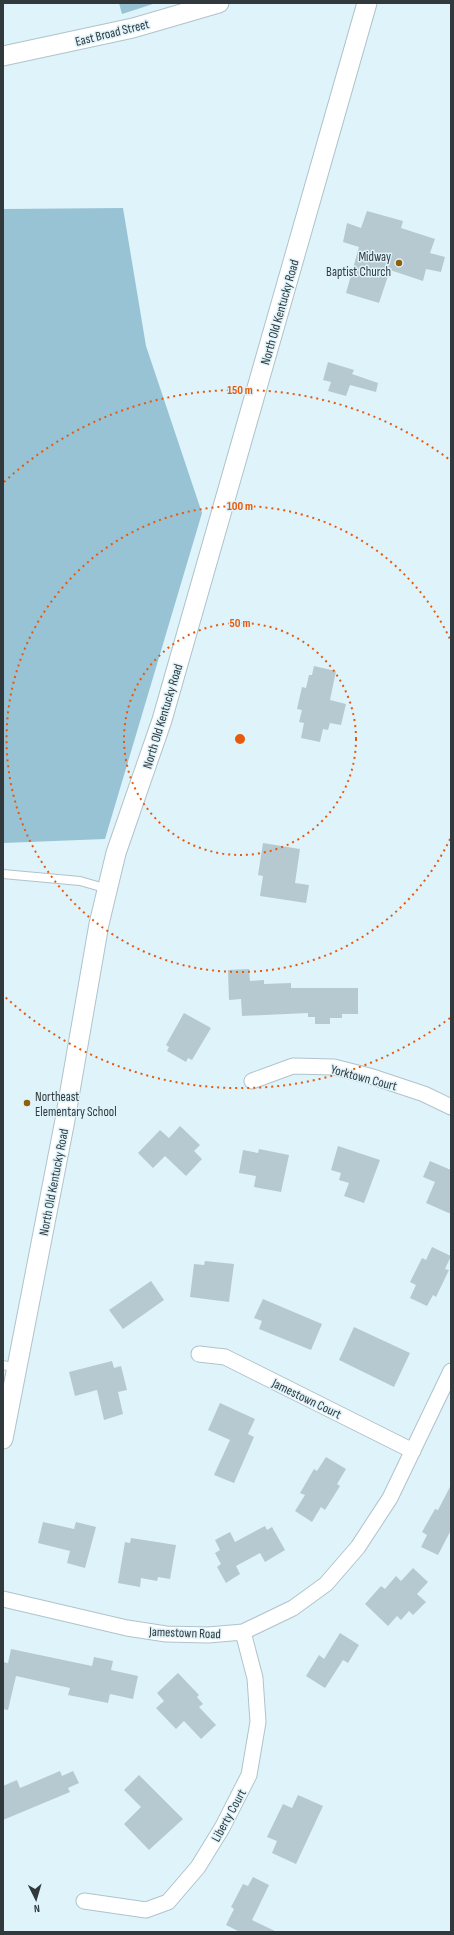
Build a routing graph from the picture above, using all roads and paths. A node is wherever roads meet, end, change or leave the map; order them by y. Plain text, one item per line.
1 (219, 3) edge
2 (367, 3) edge
3 (3, 56) edge
4 (3, 874) edge
5 (108, 889) junction
6 (252, 1081) dead end
7 (451, 1107) edge
8 (199, 1354) dead end
9 (10, 1367) edge
10 (451, 1371) edge
11 (3, 1439) edge
12 (412, 1451) junction
13 (3, 1599) edge
14 (243, 1632) junction
15 (84, 1901) dead end

1 - 3 street, East Broad Street
2 - 5 street, North Old Kentucky Road
4 - 5 lane
5 - 9 street, North Old Kentucky Road
6 - 7 street, Yorktown Court
8 - 12 street, Jamestown Court
9 - 11 street, North Old Kentucky Road
10 - 12 street, Jamestown Road
12 - 14 street, Jamestown Road
13 - 14 street, Jamestown Road
14 - 15 street, Liberty Court

